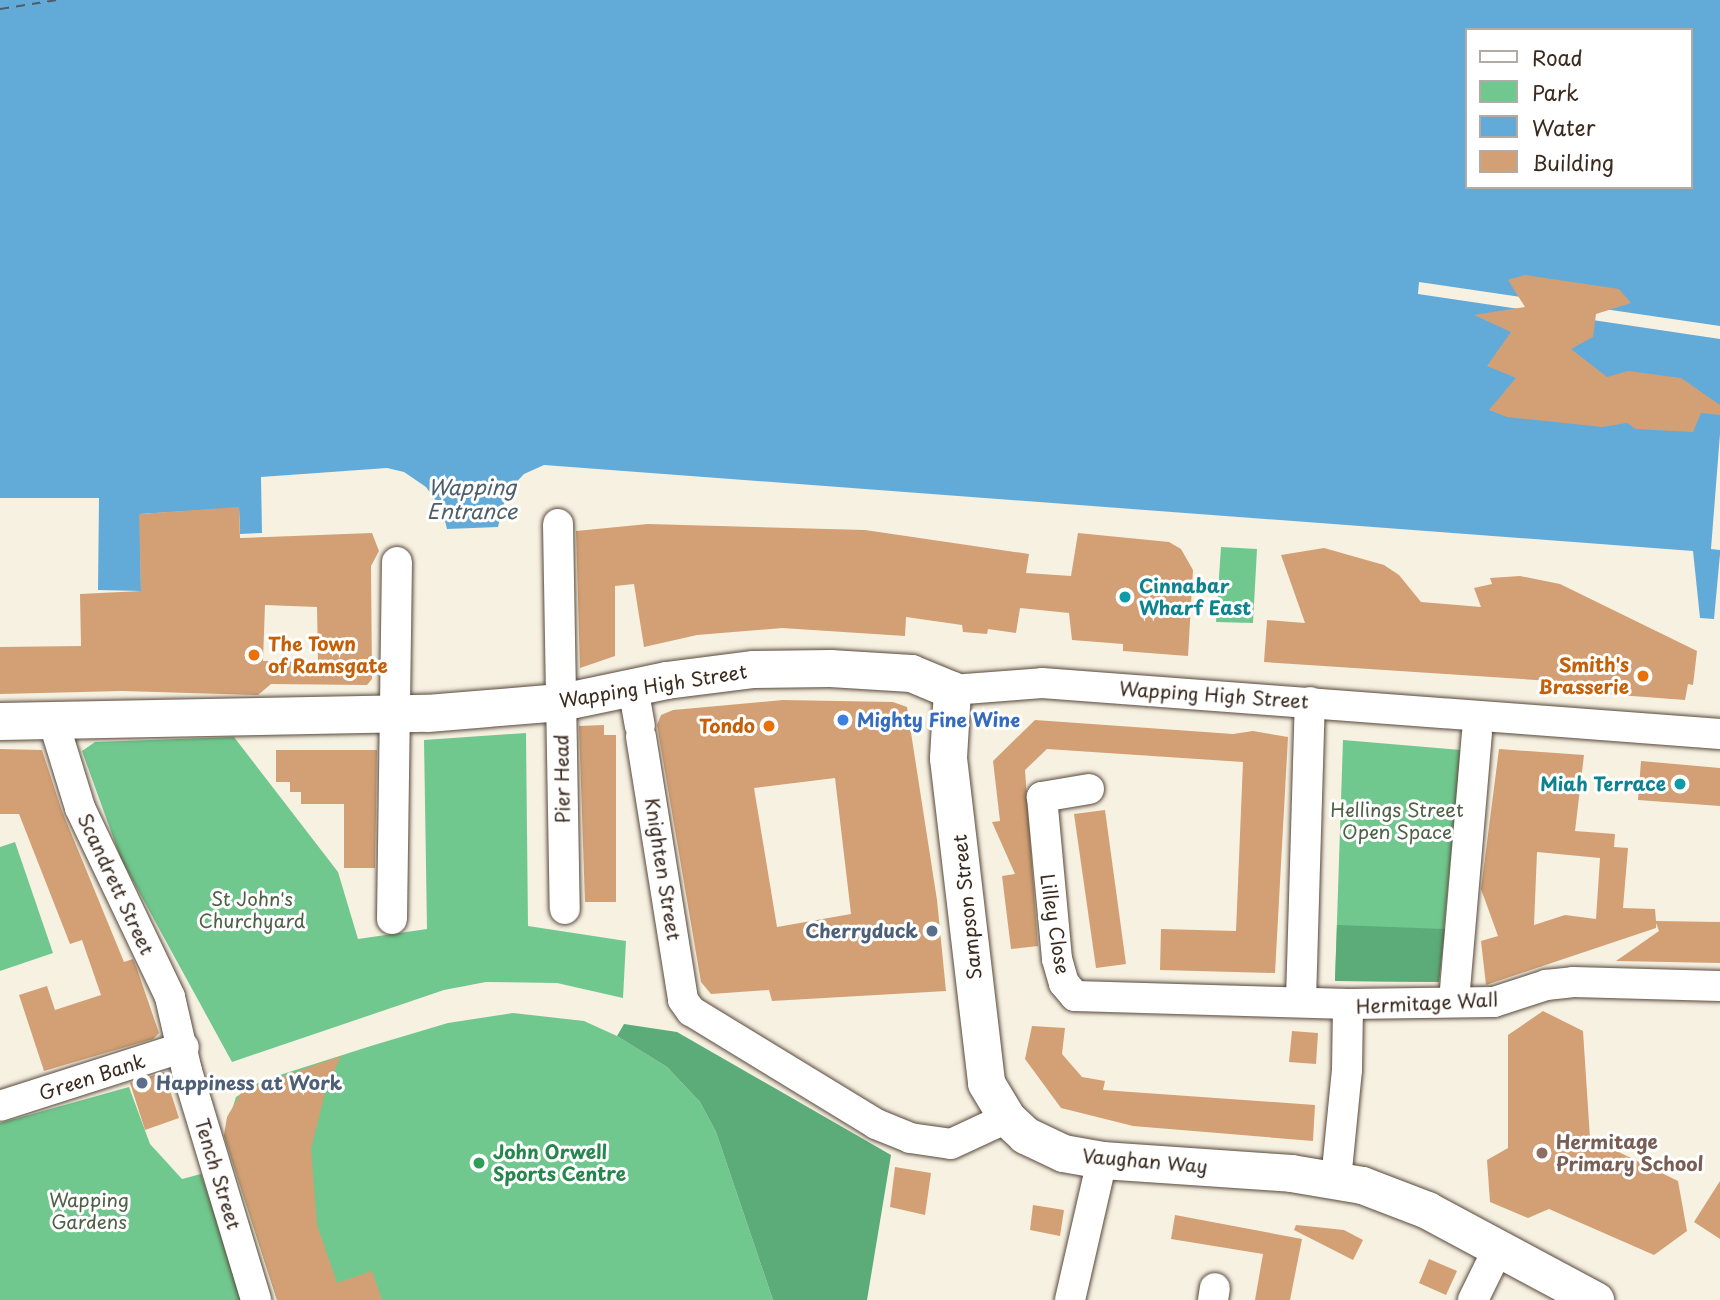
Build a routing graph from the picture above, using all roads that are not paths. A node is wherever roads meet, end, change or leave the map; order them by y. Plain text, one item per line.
1 (558, 524) dead end
2 (397, 562) dead end
3 (633, 687) junction
4 (952, 690) junction
5 (561, 702) junction
6 (1310, 702) junction
7 (393, 715) junction
8 (53, 720) junction
9 (0, 721) edge
10 (1476, 733) dead end
11 (1720, 734) edge
12 (1089, 789) dead end
13 (565, 909) dead end
14 (392, 919) dead end
15 (1720, 986) edge
16 (1301, 1000) junction
17 (1454, 1001) junction
18 (1348, 1004) junction
19 (184, 1046) junction
20 (0, 1106) edge
21 (1007, 1118) junction
22 (1102, 1160) junction
23 (1335, 1180) junction
24 (1498, 1249) junction
25 (256, 1300) edge
26 (1070, 1300) edge
27 (1473, 1300) edge
28 (1595, 1300) edge

1 - 5 street, Pier Head
2 - 7 street
3 - 4 street, Wapping High Street
3 - 5 street, Wapping High Street
3 - 21 street, Knighten Street
4 - 6 street, Wapping High Street
4 - 21 street, Sampson Street
5 - 7 street, Wapping High Street
5 - 13 street, Pier Head
6 - 11 street, Wapping High Street
6 - 16 street
7 - 8 street, Wapping High Street
7 - 14 street
8 - 9 street, Wapping High Street
8 - 19 street, Scandrett Street
10 - 17 street
12 - 16 street, Lilley Close
15 - 17 street, Hermitage Wall
16 - 18 street, Lilley Close
17 - 18 street, Hermitage Wall
18 - 23 street, Hermitage Wall
19 - 20 street, Green Bank
19 - 25 street, Tench Street
21 - 22 street, Vaughan Way
22 - 23 street, Vaughan Way
22 - 26 street
23 - 24 street, Vaughan Way
24 - 27 street
24 - 28 street, Vaughan Way

